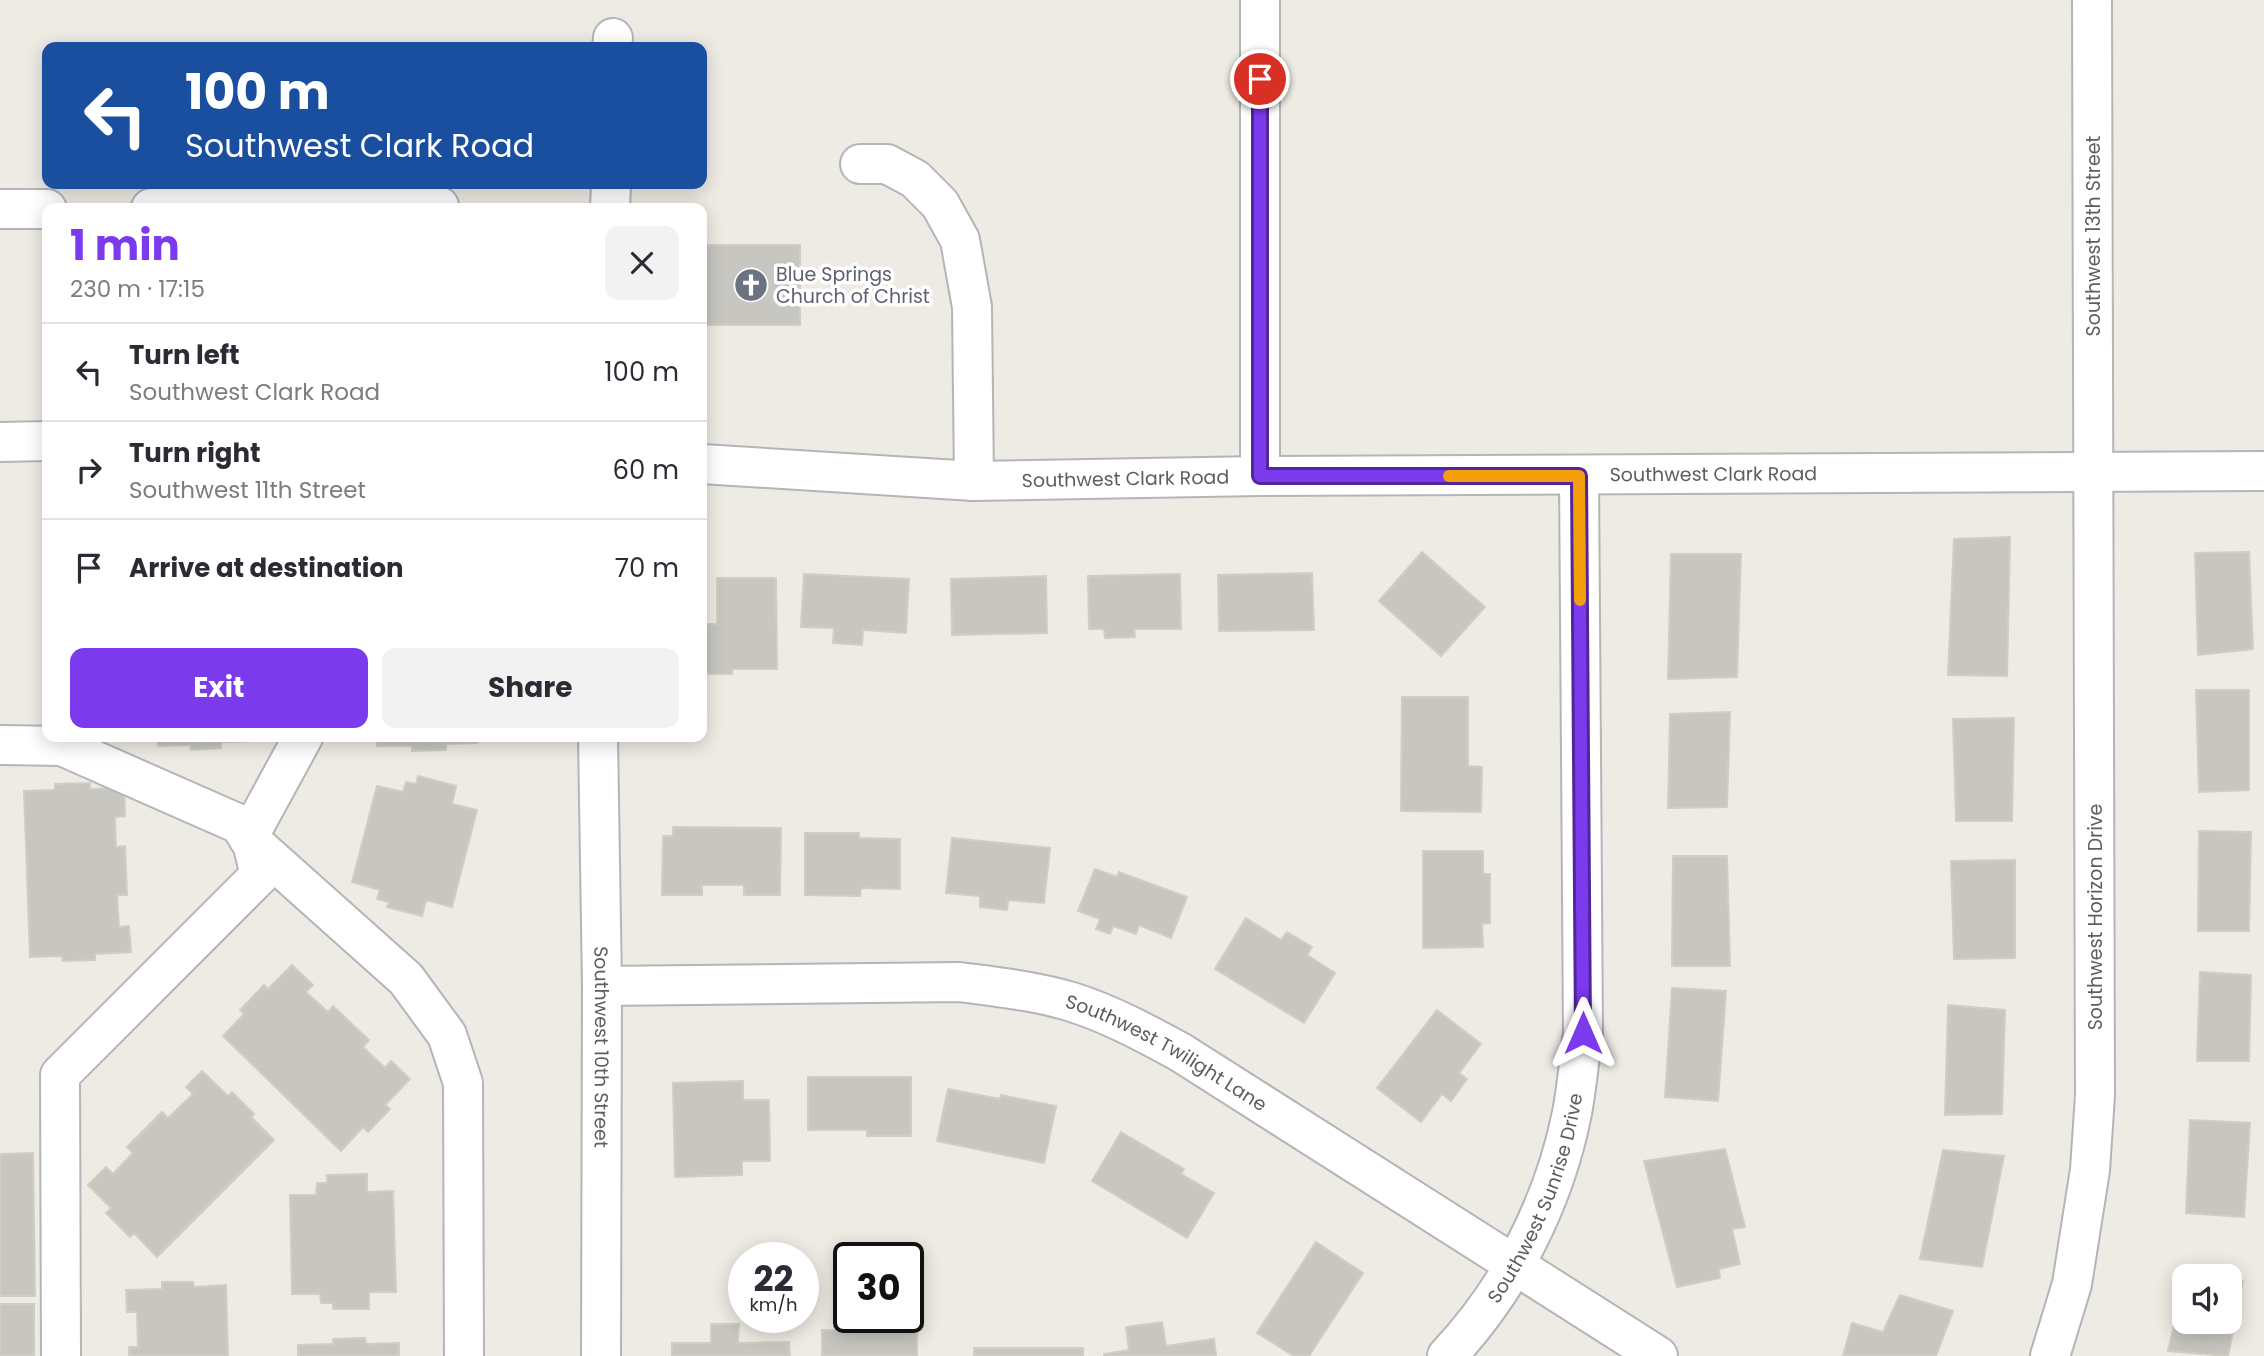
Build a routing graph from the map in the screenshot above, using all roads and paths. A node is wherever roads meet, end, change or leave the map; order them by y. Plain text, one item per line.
1 (1260, 0) edge
2 (2092, 0) edge
3 (860, 164) dead end
4 (0, 209) edge
5 (42, 209) edge
6 (42, 441) edge
7 (0, 442) edge
8 (707, 464) edge
9 (2264, 471) edge
10 (2095, 473) junction
11 (1260, 476) junction
12 (1579, 476) junction
13 (974, 481) junction
14 (48, 742) edge
15 (66, 742) edge
16 (300, 742) edge
17 (598, 742) edge
18 (0, 745) edge
19 (248, 838) junction
20 (602, 986) junction
21 (1515, 1264) junction
22 (61, 1356) edge
23 (464, 1356) edge
24 (601, 1356) edge
25 (1447, 1356) edge
26 (1658, 1356) edge
27 (2050, 1356) edge

1 - 11 street
2 - 10 street, Southwest 13th Street
3 - 13 street
4 - 5 street
6 - 7 street
8 - 13 street, Southwest Clark Road
9 - 10 street, Southwest Clark Road
10 - 12 street, Southwest Clark Road
10 - 27 street, Southwest Horizon Drive
11 - 12 street, Southwest Clark Road
11 - 13 street, Southwest Clark Road
12 - 21 street, Southwest Sunrise Drive
14 - 18 street
15 - 19 street
16 - 19 street
17 - 20 street, Southwest 10th Street
19 - 22 street
19 - 23 street
20 - 21 street, Southwest Twilight Lane
20 - 24 street, Southwest 10th Street
21 - 25 street, Southwest Sunrise Drive
21 - 26 street, Southwest Twilight Lane

